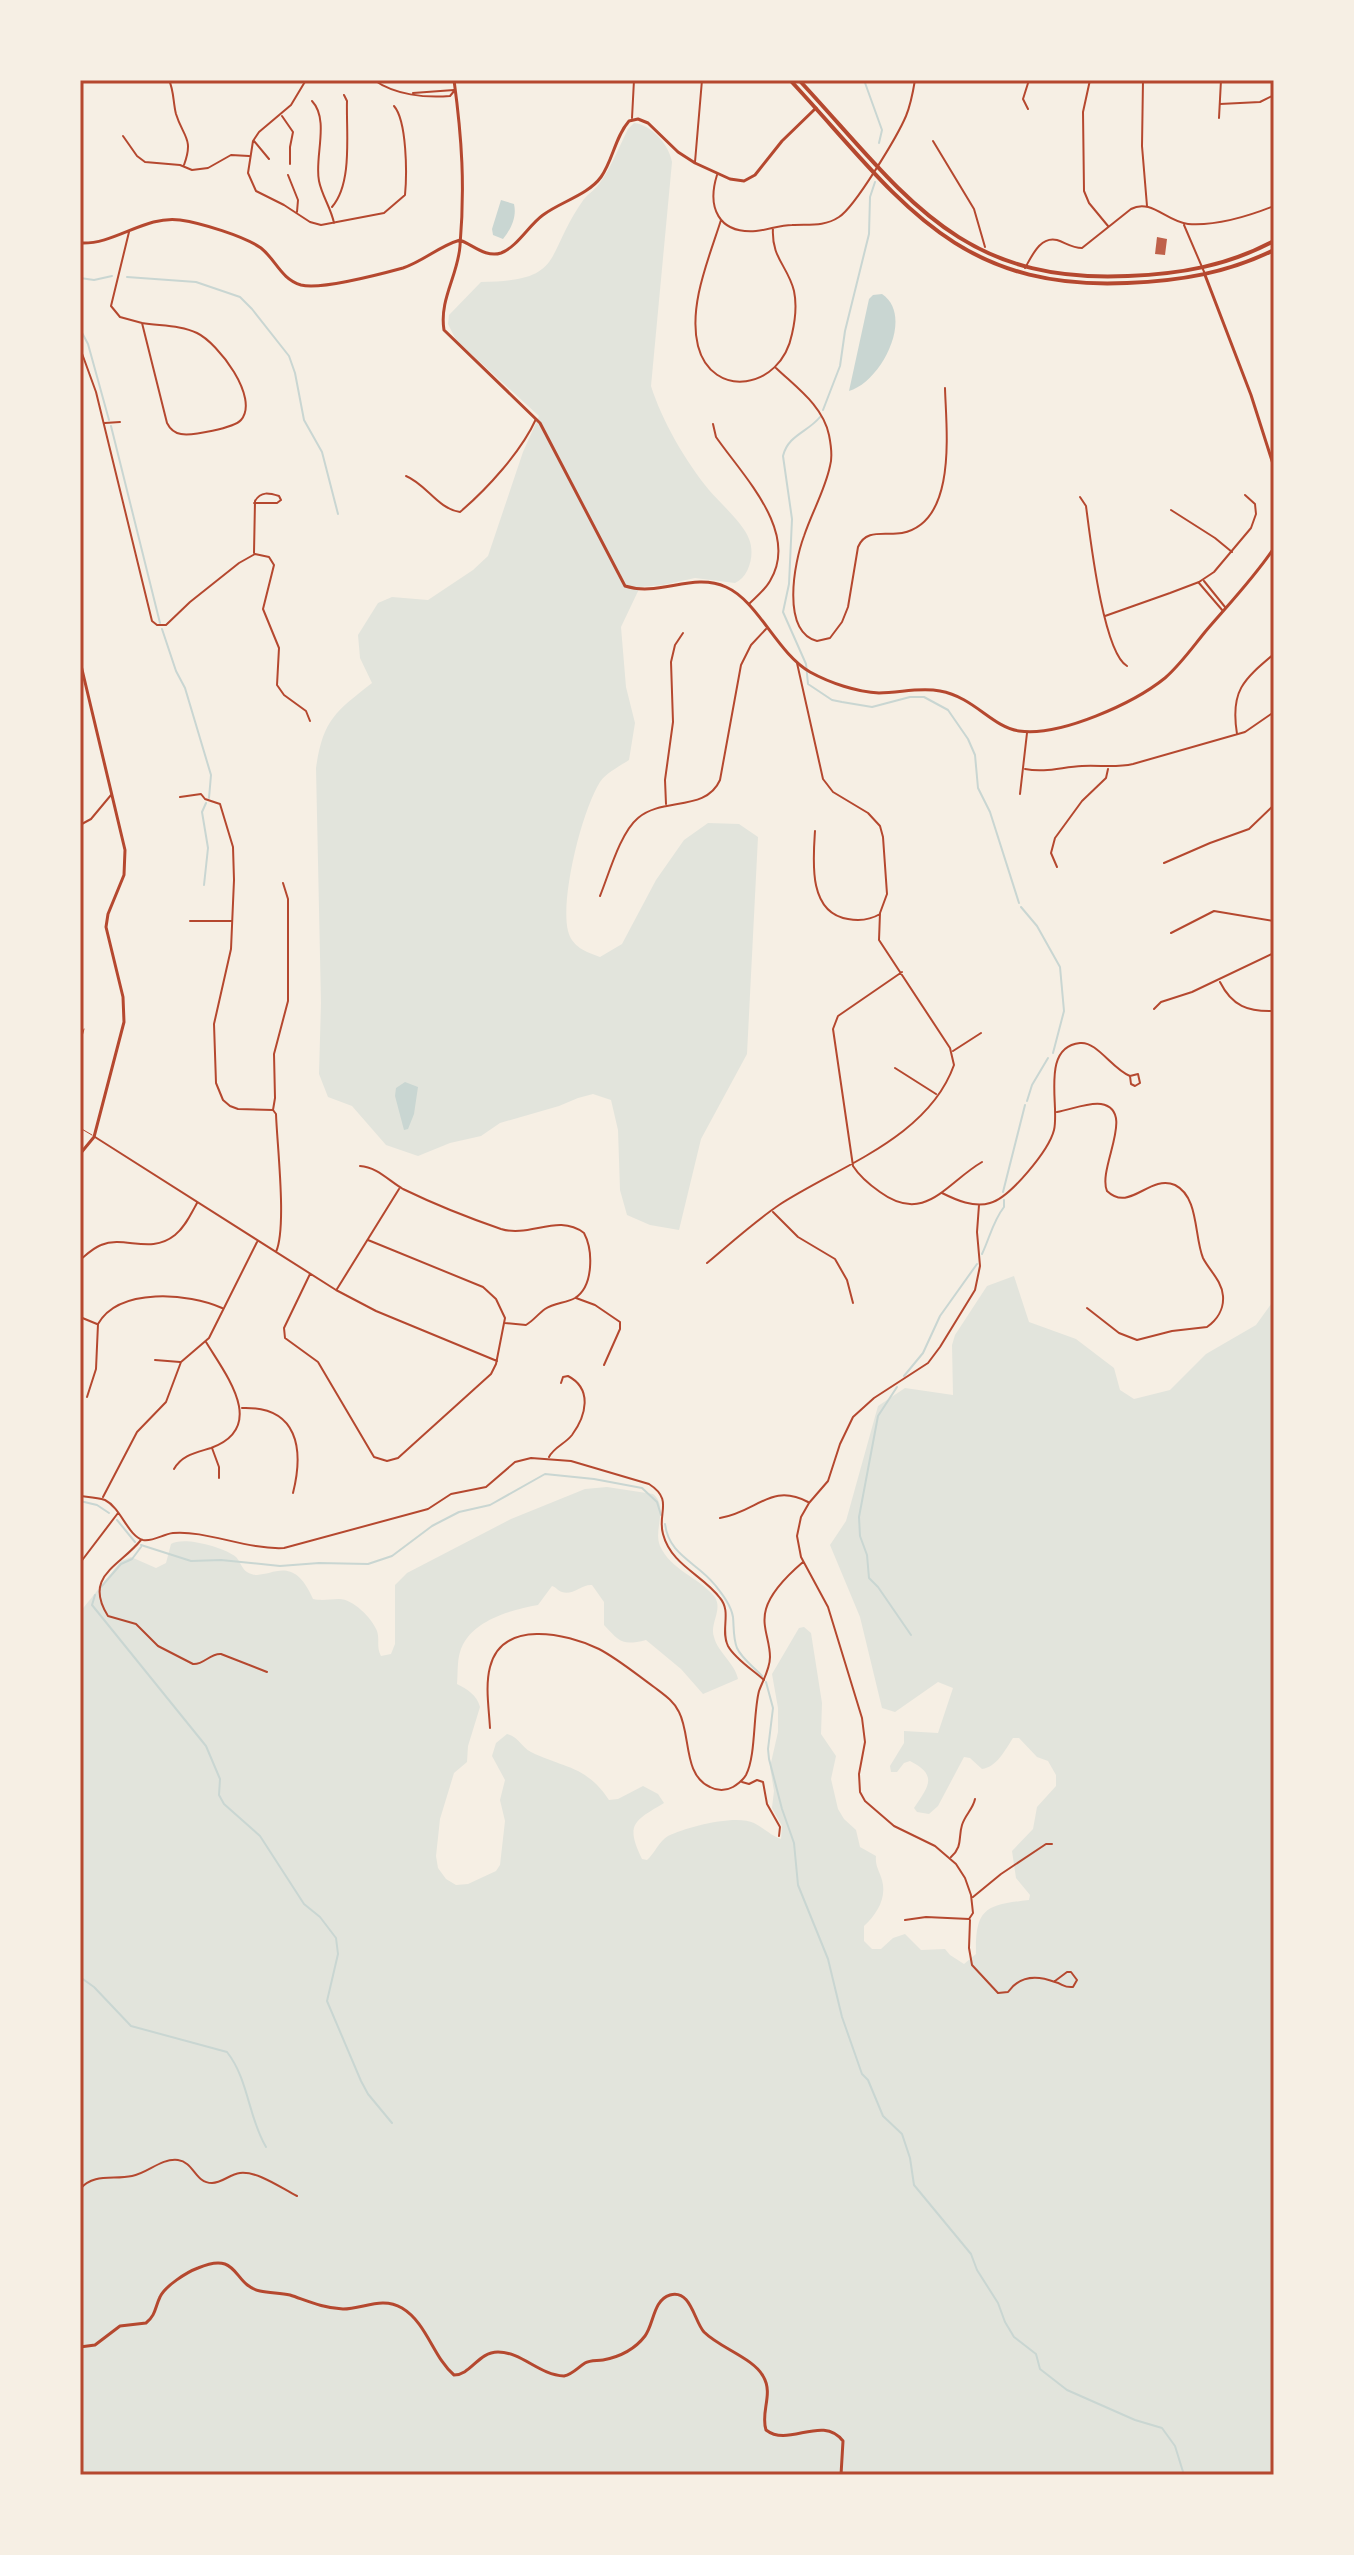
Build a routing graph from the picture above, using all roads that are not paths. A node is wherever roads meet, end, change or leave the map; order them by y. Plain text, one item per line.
1 (169, 80) edge
2 (306, 80) edge
3 (374, 80) edge
4 (454, 80) edge
5 (634, 80) edge
6 (702, 80) edge
7 (790, 80) edge
8 (799, 80) edge
9 (915, 80) edge
10 (1029, 80) edge
11 (1090, 80) edge
12 (1143, 80) edge
13 (1221, 80) edge
14 (455, 90) junction
15 (344, 95) dead end
16 (1274, 95) edge
17 (312, 101) dead end
18 (1220, 104) junction
19 (394, 106) dead end
20 (816, 108) junction
21 (1028, 109) dead end
22 (281, 115) junction
23 (1219, 118) dead end
24 (632, 119) junction
25 (123, 136) dead end
26 (253, 141) junction
27 (933, 141) dead end
28 (250, 156) junction
29 (269, 159) dead end
30 (695, 163) junction
31 (290, 164) dead end
32 (878, 165) junction
33 (183, 166) junction
34 (873, 171) junction
35 (717, 173) junction
36 (288, 175) dead end
37 (1147, 206) junction
38 (1274, 206) edge
39 (331, 208) junction
40 (297, 213) junction
41 (721, 220) junction
42 (1184, 223) junction
43 (334, 224) junction
44 (773, 228) junction
45 (1109, 228) junction
46 (129, 231) junction
47 (460, 240) junction
48 (1274, 241) edge
49 (80, 243) edge
50 (1274, 250) edge
51 (985, 253) junction
52 (1025, 268) junction
53 (1201, 269) junction
54 (1205, 275) junction
55 (142, 323) junction
56 (80, 348) edge
57 (776, 368) junction
58 (945, 388) dead end
59 (536, 419) junction
60 (120, 422) dead end
61 (104, 423) junction
62 (713, 424) dead end
63 (1274, 446) edge
64 (1267, 448) junction
65 (1274, 467) edge
66 (406, 476) dead end
67 (1245, 495) dead end
68 (1080, 497) dead end
69 (254, 504) junction
70 (1171, 510) dead end
71 (1274, 548) edge
72 (1233, 552) junction
73 (255, 554) junction
74 (1203, 579) junction
75 (1199, 582) junction
76 (748, 605) junction
77 (1224, 610) junction
78 (1105, 616) junction
79 (767, 629) junction
80 (683, 633) dead end
81 (1274, 654) edge
82 (80, 661) edge
83 (796, 662) junction
84 (1127, 666) dead end
85 (1274, 712) edge
86 (310, 721) dead end
87 (1027, 732) junction
88 (1237, 735) junction
89 (1108, 767) junction
90 (1025, 769) junction
91 (112, 794) junction
92 (1020, 794) dead end
93 (180, 797) dead end
94 (666, 805) junction
95 (1274, 805) edge
96 (80, 825) edge
97 (815, 831) dead end
98 (1164, 863) dead end
99 (1057, 867) dead end
100 (283, 883) dead end
101 (600, 896) dead end
102 (880, 913) junction
103 (232, 920) junction
104 (190, 921) dead end
105 (1274, 921) edge
106 (1171, 933) dead end
107 (1274, 953) edge
108 (902, 972) junction
109 (1219, 980) junction
110 (1154, 1009) dead end
111 (1274, 1011) edge
112 (84, 1029) dead end
113 (981, 1033) dead end
114 (80, 1044) edge
115 (952, 1052) junction
116 (895, 1068) dead end
117 (1130, 1076) dead end
118 (937, 1095) junction
119 (273, 1110) junction
120 (1057, 1112) junction
121 (80, 1128) edge
122 (94, 1137) junction
123 (80, 1154) edge
124 (852, 1162) junction
125 (982, 1162) dead end
126 (360, 1166) dead end
127 (401, 1187) junction
128 (941, 1192) junction
129 (198, 1202) junction
130 (979, 1205) junction
131 (771, 1211) junction
132 (368, 1240) junction
133 (257, 1241) junction
134 (276, 1253) junction
135 (80, 1260) edge
136 (707, 1263) dead end
137 (310, 1274) junction
138 (336, 1290) junction
139 (575, 1297) junction
140 (853, 1303) dead end
141 (1087, 1308) dead end
142 (223, 1309) junction
143 (80, 1317) edge
144 (504, 1323) junction
145 (98, 1324) junction
146 (206, 1341) junction
147 (155, 1360) dead end
148 (498, 1361) junction
149 (181, 1362) junction
150 (604, 1365) dead end
151 (561, 1383) dead end
152 (87, 1397) dead end
153 (241, 1409) junction
154 (211, 1447) junction
155 (549, 1458) junction
156 (174, 1469) dead end
157 (219, 1478) dead end
158 (293, 1493) dead end
159 (80, 1496) edge
160 (102, 1499) junction
161 (809, 1503) junction
162 (119, 1512) junction
163 (720, 1518) dead end
164 (142, 1539) junction
165 (804, 1561) junction
166 (80, 1563) edge
167 (267, 1672) dead end
168 (764, 1680) junction
169 (490, 1728) dead end
170 (741, 1782) junction
171 (975, 1799) dead end
172 (779, 1836) dead end
173 (1052, 1844) dead end
174 (950, 1858) junction
175 (972, 1898) junction
176 (969, 1919) junction
177 (905, 1920) dead end
178 (1055, 1981) junction
179 (80, 2189) edge
180 (297, 2196) dead end
181 (80, 2347) edge
182 (841, 2475) edge

1 - 33 street
2 - 22 street
3 - 14 street
4 - 14 street
5 - 24 street
6 - 30 street
7 - 20 main road
8 - 32 main road
9 - 32 street
10 - 21 street
11 - 45 street
12 - 37 street
13 - 18 street
14 - 47 street
15 - 39 street
16 - 18 street
17 - 39 street
18 - 23 street
19 - 43 street
20 - 34 main road
20 - 35 street
22 - 26 street
22 - 31 street
24 - 30 street
24 - 47 street
25 - 33 street
26 - 28 street
26 - 29 street
27 - 51 street
28 - 33 street
28 - 40 street
30 - 35 street
32 - 34 street
32 - 51 main road
34 - 44 street
34 - 54 main road
35 - 41 street
36 - 40 street
37 - 42 street
37 - 45 street
38 - 42 street
39 - 43 street
40 - 43 street
41 - 44 street
41 - 57 street
42 - 53 street
44 - 57 street
45 - 52 street
46 - 47 street
46 - 49 street
46 - 55 street
47 - 59 street
48 - 53 main road
50 - 54 main road
51 - 52 main road
52 - 53 main road
53 - 54 street
54 - 64 street
55 - 55 street
56 - 61 street
57 - 58 street
59 - 66 street
59 - 76 street
60 - 61 street
61 - 73 street
62 - 76 street
63 - 64 street
64 - 65 street
67 - 72 street
68 - 78 street
69 - 69 street
69 - 73 street
70 - 72 street
71 - 77 street
72 - 74 street
73 - 86 street
74 - 75 street
74 - 77 street
75 - 77 street
75 - 78 street
76 - 79 street
77 - 87 street
78 - 84 street
79 - 83 street
79 - 94 street
80 - 94 street
81 - 88 street
82 - 91 street
83 - 87 street
83 - 102 street
85 - 88 street
87 - 90 street
88 - 89 street
89 - 90 street
89 - 99 street
90 - 92 street
91 - 96 street
91 - 122 street
93 - 103 street
94 - 101 street
95 - 98 street
97 - 102 street
100 - 119 street
102 - 108 street
103 - 104 street
103 - 119 street
105 - 106 street
107 - 109 street
108 - 115 street
108 - 124 street
109 - 110 street
109 - 111 street
112 - 114 lane
113 - 115 street
115 - 118 street
116 - 118 street
117 - 120 street
118 - 124 street
119 - 134 street
120 - 130 street
120 - 141 street
121 - 122 lane
122 - 123 street
122 - 129 street
124 - 128 street
124 - 131 street
125 - 128 street
126 - 127 street
127 - 132 street
127 - 139 street
128 - 130 street
129 - 133 street
129 - 135 street
130 - 161 street
131 - 136 street
131 - 140 street
132 - 138 street
132 - 144 street
133 - 134 street
133 - 142 street
134 - 137 street
137 - 138 street
137 - 148 street
138 - 148 street
139 - 144 street
139 - 150 street
142 - 145 street
142 - 146 street
143 - 145 street
144 - 148 street
145 - 152 street
146 - 149 street
146 - 153 street
147 - 149 street
149 - 160 street
151 - 155 street
153 - 154 street
153 - 158 street
154 - 156 street
154 - 157 street
155 - 164 street
155 - 168 street
159 - 160 street
160 - 162 street
161 - 163 street
161 - 165 street
162 - 164 street
162 - 166 street
164 - 167 street
165 - 168 street
165 - 174 street
168 - 170 street
169 - 170 street
170 - 172 street
171 - 174 street
173 - 175 street
174 - 175 street
175 - 176 street
176 - 177 street
176 - 178 street
178 - 178 street
179 - 180 street
181 - 182 street

